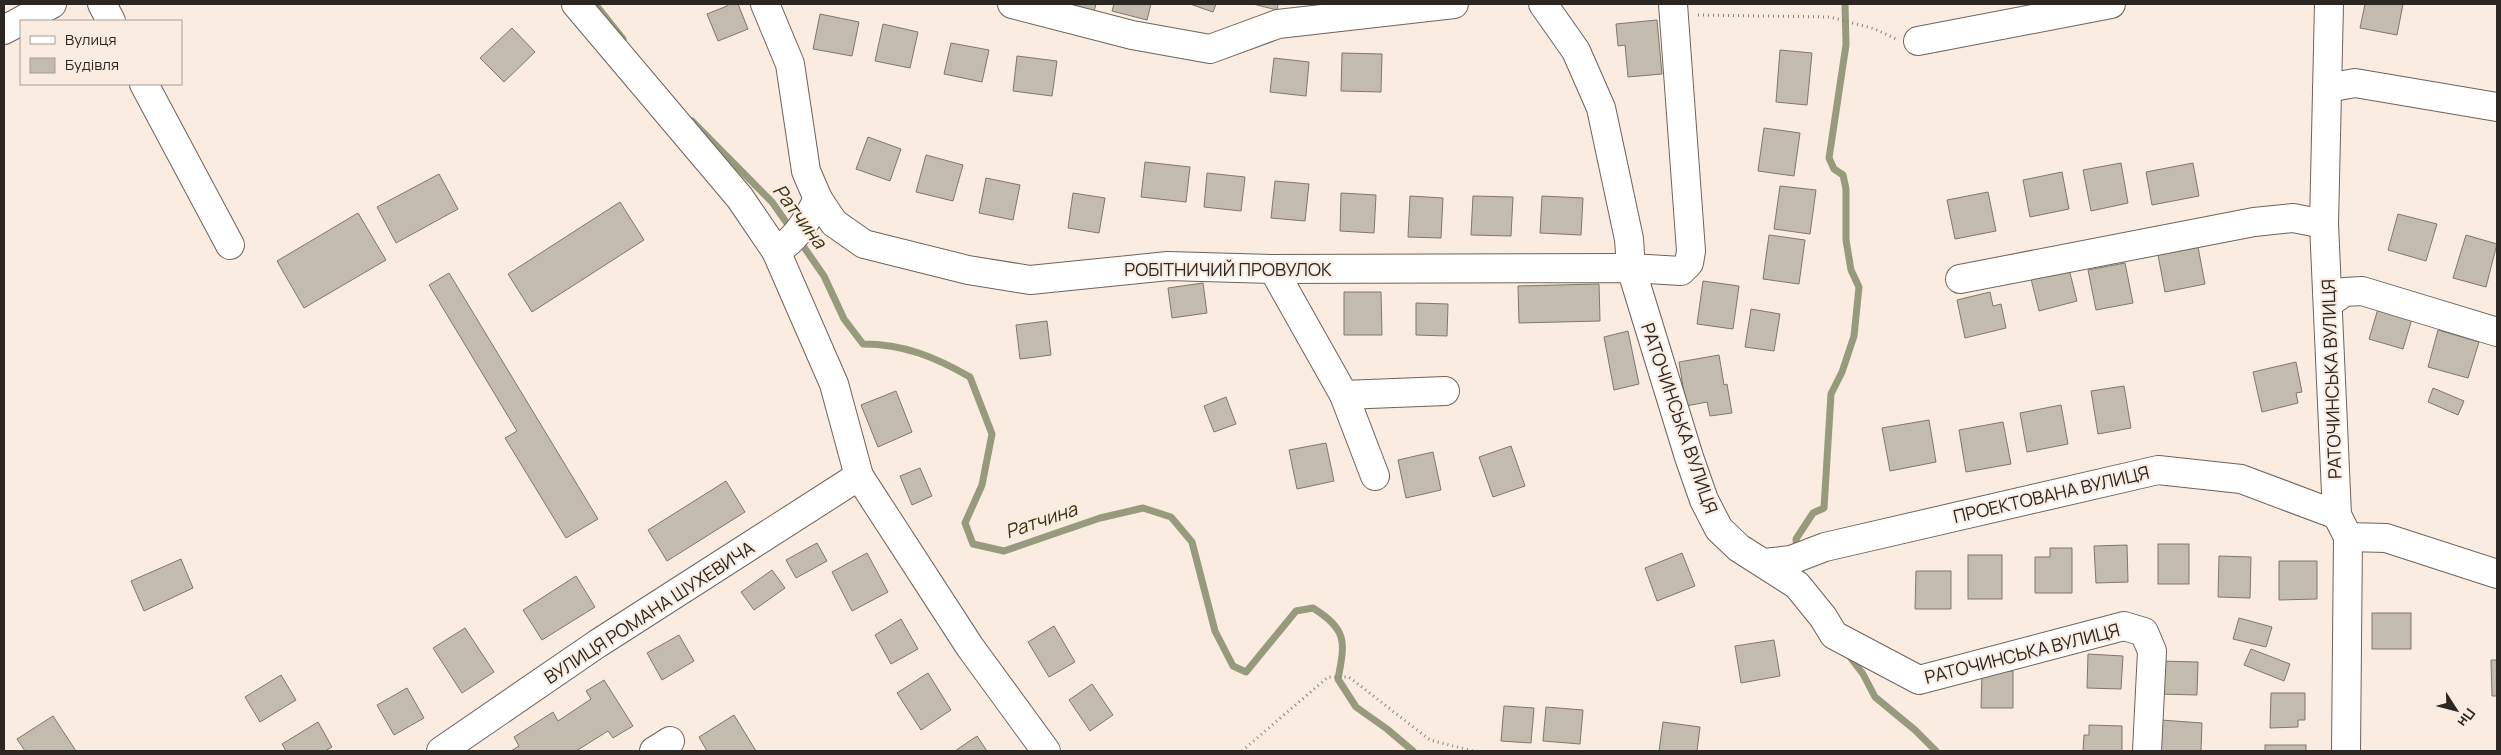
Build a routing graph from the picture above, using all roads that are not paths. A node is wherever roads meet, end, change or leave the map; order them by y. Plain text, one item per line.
1 (52, 4) edge
2 (102, 4) edge
3 (576, 4) edge
4 (1012, 4) edge
5 (1454, 4) edge
6 (1543, 4) edge
7 (2111, 4) edge
8 (2329, 4) edge
9 (1673, 9) edge
10 (774, 10) edge
11 (22, 20) edge
12 (110, 20) edge
13 (20, 21) edge
14 (4, 30) edge
15 (1918, 41) dead end
16 (145, 85) edge
17 (2327, 88) junction
18 (2497, 107) edge
19 (818, 199) junction
20 (2324, 224) junction
21 (790, 239) junction
22 (230, 245) dead end
23 (1631, 268) junction
24 (1273, 269) junction
25 (1960, 279) dead end
26 (2328, 304) junction
27 (2497, 332) edge
28 (1445, 391) dead end
29 (1344, 395) junction
30 (859, 476) junction
31 (1375, 476) dead end
32 (2342, 526) junction
33 (1764, 563) junction
34 (2497, 574) edge
35 (441, 751) edge
36 (1046, 751) edge
37 (2147, 751) edge
38 (2346, 751) edge

1 - 11 street
2 - 12 street
3 - 21 street
4 - 5 street
6 - 23 street, РАТОЧИНСЬКА ВУЛИЦЯ
7 - 15 street
8 - 17 street, РАТОЧИНСЬКА ВУЛИЦЯ
9 - 23 street
10 - 19 street, РОБІТНИЧИЙ ПРОВУЛОК
13 - 14 street
16 - 22 street
17 - 18 street
17 - 20 street, РАТОЧИНСЬКА ВУЛИЦЯ
19 - 21 street
19 - 24 street, РОБІТНИЧИЙ ПРОВУЛОК
20 - 25 street
20 - 26 street, РАТОЧИНСЬКА ВУЛИЦЯ
21 - 30 street
23 - 24 street, РОБІТНИЧИЙ ПРОВУЛОК
23 - 33 street, РАТОЧИНСЬКА ВУЛИЦЯ
24 - 29 street
26 - 27 street
26 - 32 street, РАТОЧИНСЬКА ВУЛИЦЯ
28 - 29 street
29 - 31 street
30 - 35 street, ВУЛИЦЯ РОМАНА ШУХЕВИЧА
30 - 36 street
32 - 33 street, ПРОЕКТОВАНА ВУЛИЦЯ
32 - 34 street, ПРОЕКТОВАНА ВУЛИЦЯ
32 - 38 street, РАТОЧИНСЬКА ВУЛИЦЯ
33 - 37 street, РАТОЧИНСЬКА ВУЛИЦЯ

